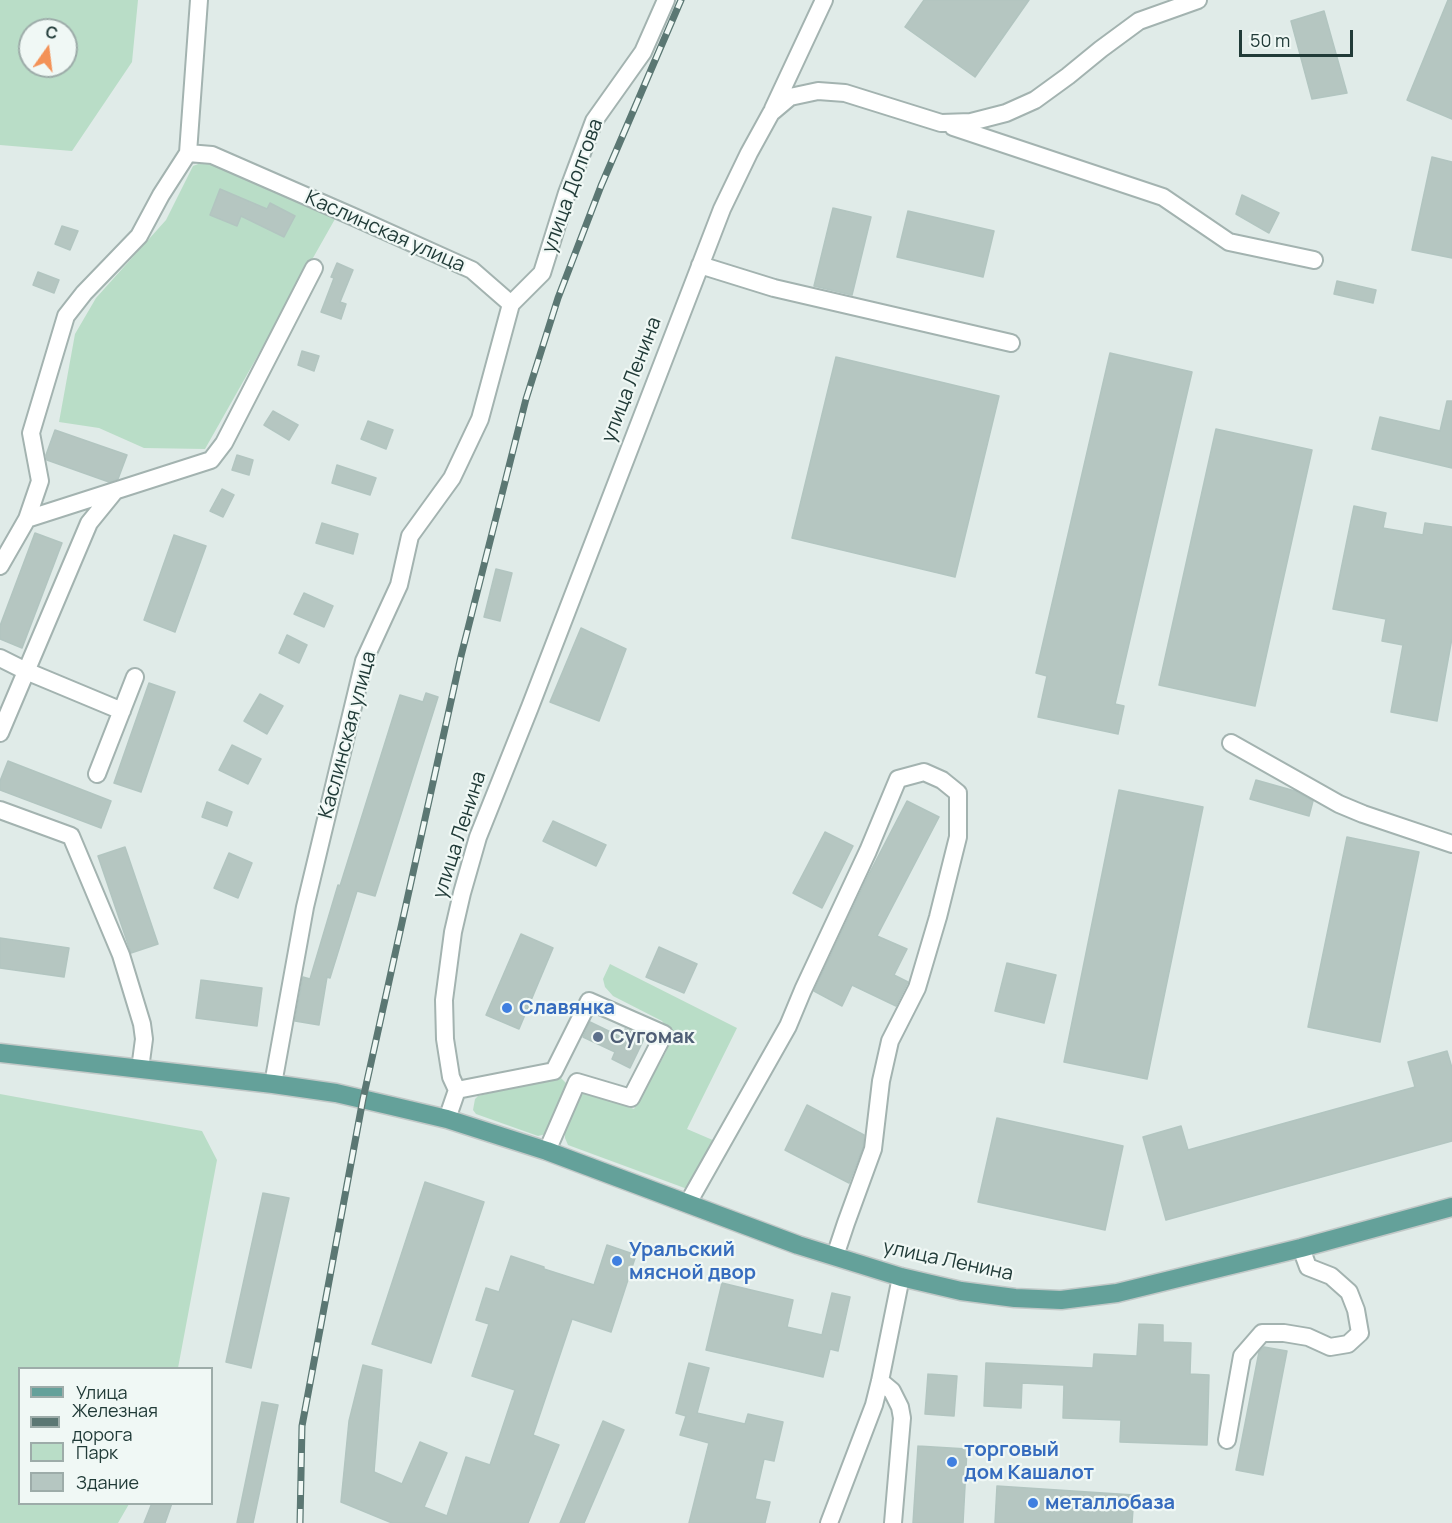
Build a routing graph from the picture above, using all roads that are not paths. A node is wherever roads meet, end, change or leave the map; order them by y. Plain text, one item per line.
1 (200, 0) edge
2 (666, 0) edge
3 (824, 0) edge
4 (1198, 0) edge
5 (771, 112) junction
6 (941, 123) junction
7 (188, 153) junction
8 (1314, 260) dead end
9 (700, 266) junction
10 (314, 268) dead end
11 (511, 304) junction
12 (1011, 343) dead end
13 (115, 491) junction
14 (27, 519) junction
15 (2, 556) edge
16 (0, 658) edge
17 (26, 671) junction
18 (135, 677) dead end
19 (122, 711) junction
20 (0, 733) edge
21 (1231, 743) dead end
22 (97, 774) dead end
23 (0, 810) edge
24 (1452, 844) edge
25 (0, 1053) edge
26 (140, 1069) junction
27 (273, 1084) junction
28 (457, 1090) junction
29 (447, 1119) junction
30 (547, 1151) junction
31 (688, 1203) junction
32 (1452, 1207) edge
33 (1301, 1248) junction
34 (836, 1256) junction
35 (901, 1277) junction
36 (880, 1381) junction
37 (1227, 1440) dead end
38 (829, 1523) edge
39 (893, 1523) edge

1 - 7 street
2 - 11 street, улица Долгова
3 - 5 street
4 - 6 street, улица Ленина
5 - 6 street, улица Ленина
5 - 9 street, улица Ленина
6 - 8 street
7 - 11 street, Каслинская улица
7 - 14 street
9 - 12 street
9 - 28 street, улица Ленина
10 - 13 street
11 - 27 street, Каслинская улица
13 - 14 street
13 - 17 street
14 - 15 street
16 - 17 street
17 - 19 street
17 - 20 street
18 - 19 street
19 - 22 street
21 - 24 street
23 - 26 street
25 - 26 main road, улица Ленина
26 - 27 main road, улица Ленина
27 - 29 main road, улица Ленина
28 - 29 street
28 - 30 street
29 - 30 main road, улица Ленина
30 - 31 main road, улица Ленина
31 - 34 main road, улица Ленина
31 - 34 street
32 - 33 main road, улица Ленина
33 - 35 main road, улица Ленина
33 - 37 street
34 - 35 main road, улица Ленина
35 - 36 street
36 - 38 street
36 - 39 street

